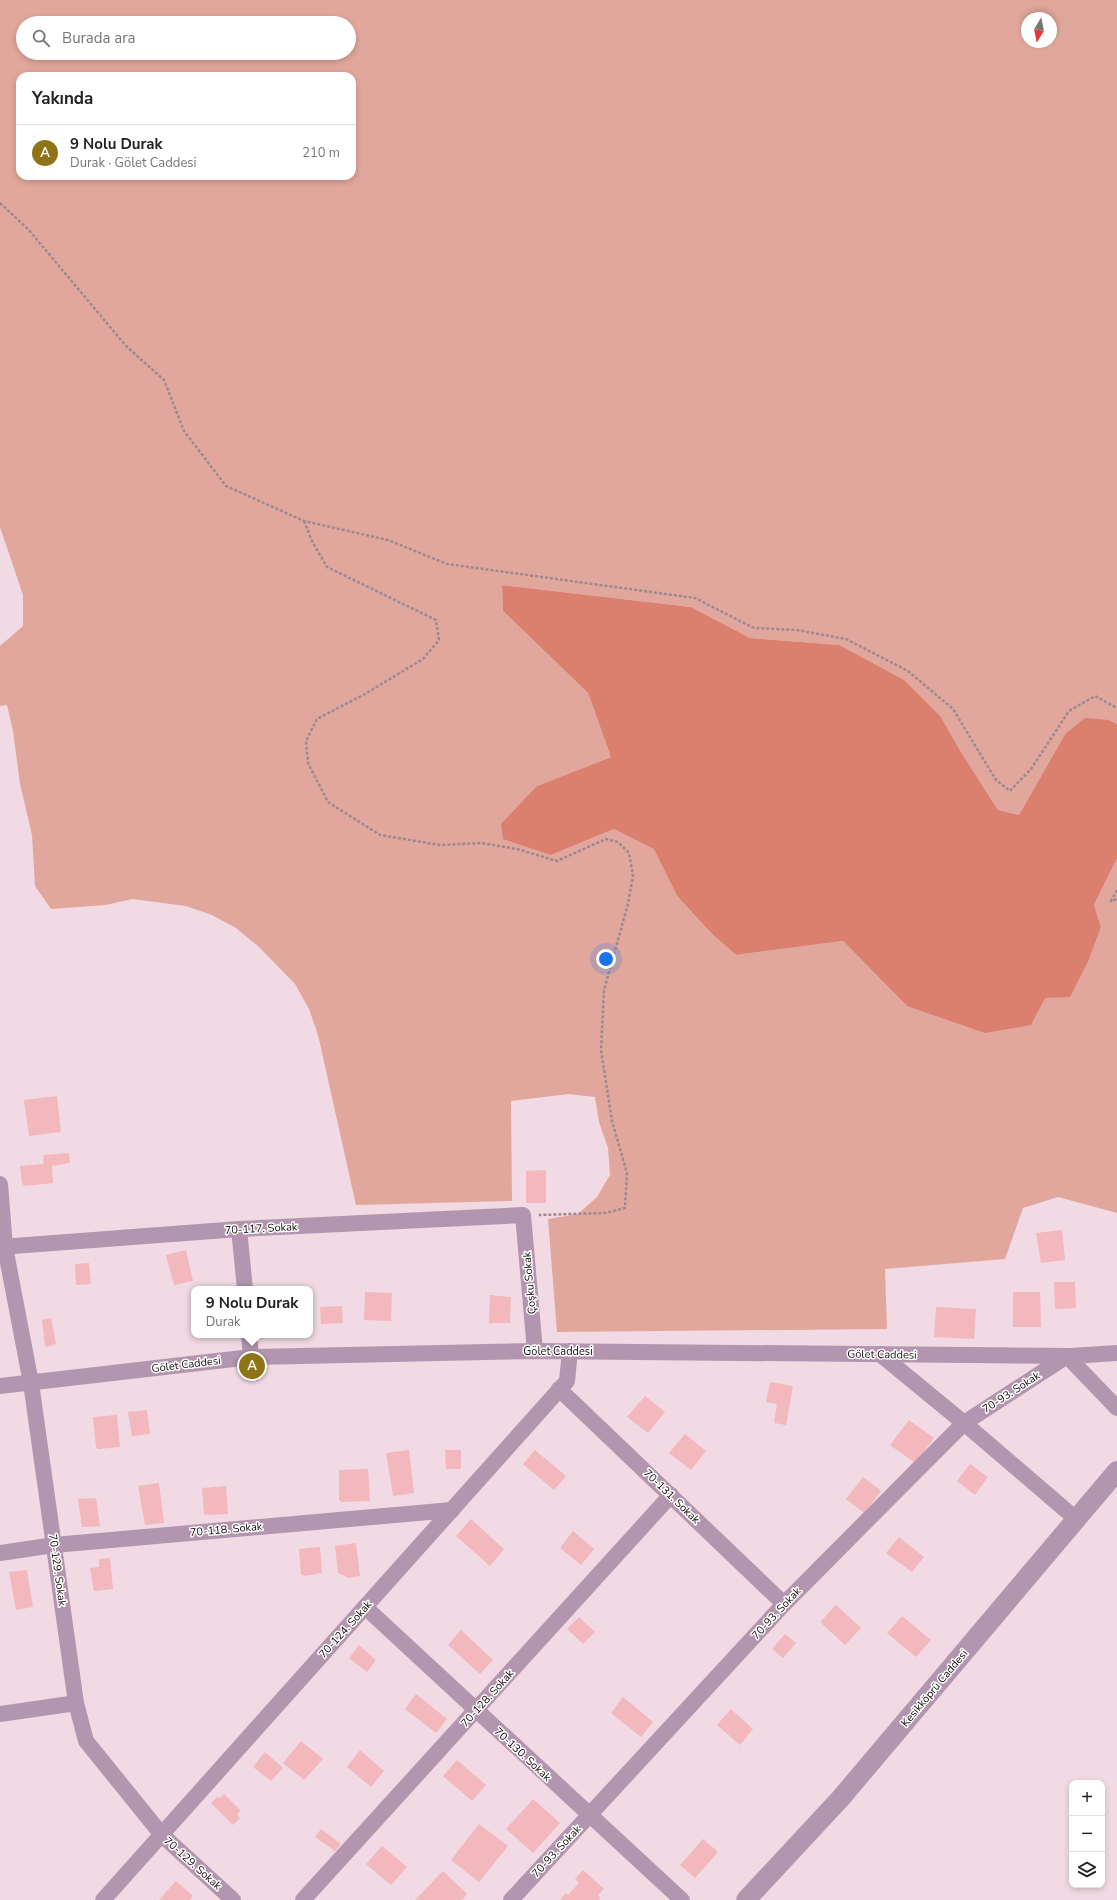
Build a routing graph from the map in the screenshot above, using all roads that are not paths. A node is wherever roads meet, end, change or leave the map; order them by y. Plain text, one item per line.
1 (0, 1184) edge
2 (523, 1215) joint
3 (239, 1229) junction
4 (2, 1247) edge
5 (245, 1286) edge
6 (249, 1338) edge
7 (535, 1351) junction
8 (570, 1351) junction
9 (1117, 1353) edge
10 (880, 1354) junction
11 (1067, 1356) junction
12 (251, 1357) junction
13 (31, 1383) junction
14 (0, 1386) edge
15 (559, 1389) junction
16 (1117, 1408) edge
17 (964, 1423) junction
18 (1117, 1471) edge
19 (671, 1495) junction
20 (452, 1510) junction
21 (1076, 1519) junction
22 (54, 1544) junction
23 (0, 1552) edge
24 (784, 1604) junction
25 (365, 1607) junction
26 (76, 1703) junction
27 (476, 1710) junction
28 (0, 1714) edge
29 (589, 1816) junction
30 (162, 1835) junction
31 (103, 1900) edge
32 (233, 1900) edge
33 (303, 1900) edge
34 (511, 1900) edge
35 (682, 1900) edge
36 (746, 1900) edge

1 - 4 street, 70-129. Sokak
2 - 3 street, 70-117. Sokak
2 - 7 street, Çoşku Sokak
3 - 4 street, 70-117. Sokak
3 - 5 street
4 - 13 street, 70-129. Sokak
6 - 12 street
7 - 8 street, Gölet Caddesi
7 - 12 street, Gölet Caddesi
8 - 10 street, Gölet Caddesi
8 - 15 street, 70-124. Sokak
9 - 11 street, Gölet Caddesi
10 - 11 street, Gölet Caddesi
10 - 17 street
11 - 16 street
11 - 17 street, 70-93. Sokak
12 - 13 street, Gölet Caddesi
13 - 14 street, Gölet Caddesi
13 - 22 street, 70-129. Sokak
15 - 19 street, 70-131. Sokak
15 - 20 street, 70-124. Sokak
17 - 21 street
17 - 24 street, 70-93. Sokak
18 - 21 street, Kesikköprü Caddesi
19 - 24 street, 70-131. Sokak
19 - 27 street, 70-128. Sokak
20 - 22 street, 70-118. Sokak
20 - 25 street, 70-124. Sokak
21 - 36 street, Kesikköprü Caddesi
22 - 23 street, 70-118. Sokak
22 - 26 street, 70-129. Sokak
24 - 29 street, 70-93. Sokak
25 - 27 street, 70-130. Sokak
25 - 30 street, 70-124. Sokak
26 - 28 street
26 - 30 street, 70-129. Sokak
27 - 29 street, 70-130. Sokak
27 - 33 street, 70-128. Sokak
29 - 34 street, 70-93. Sokak
29 - 35 street, 70-130. Sokak
30 - 31 street, 70-124. Sokak
30 - 32 street, 70-129. Sokak

